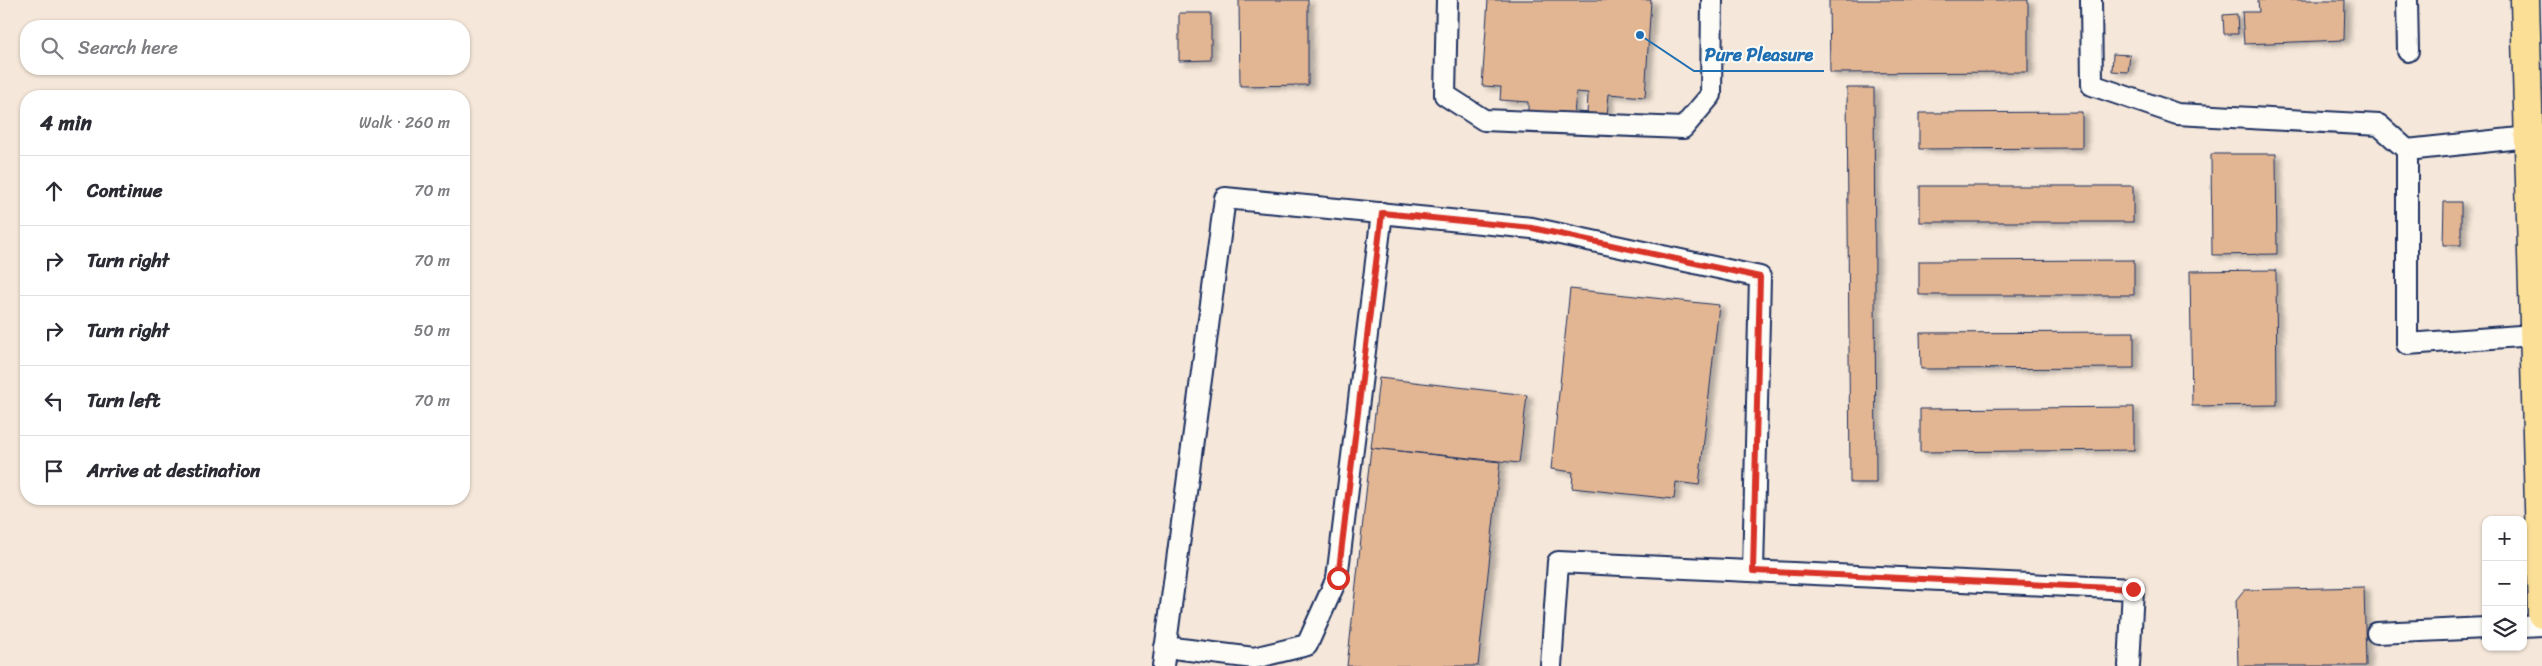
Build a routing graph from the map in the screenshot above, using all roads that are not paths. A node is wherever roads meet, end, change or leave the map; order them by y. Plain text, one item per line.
1 (1447, 0) edge
2 (1712, 0) edge
3 (2091, 0) edge
4 (2407, 0) edge
5 (2525, 0) edge
6 (2408, 51) dead end
7 (2529, 137) junction
8 (2407, 150) junction
9 (1382, 213) junction
10 (2534, 335) junction
11 (2542, 566) edge
12 (1753, 571) junction
13 (2542, 614) edge
14 (2542, 625) edge
15 (2527, 626) edge
16 (2482, 628) edge
17 (2377, 633) dead end
18 (1164, 656) edge
19 (1550, 666) edge
20 (2129, 666) edge

1 - 2 lane
3 - 8 lane
4 - 6 lane
5 - 7 main road
7 - 8 lane
7 - 10 main road
8 - 10 lane
9 - 12 lane
9 - 18 lane
9 - 18 lane
10 - 11 main road
11 - 13 main road
12 - 19 lane
12 - 20 lane
14 - 15 lane
16 - 17 lane

